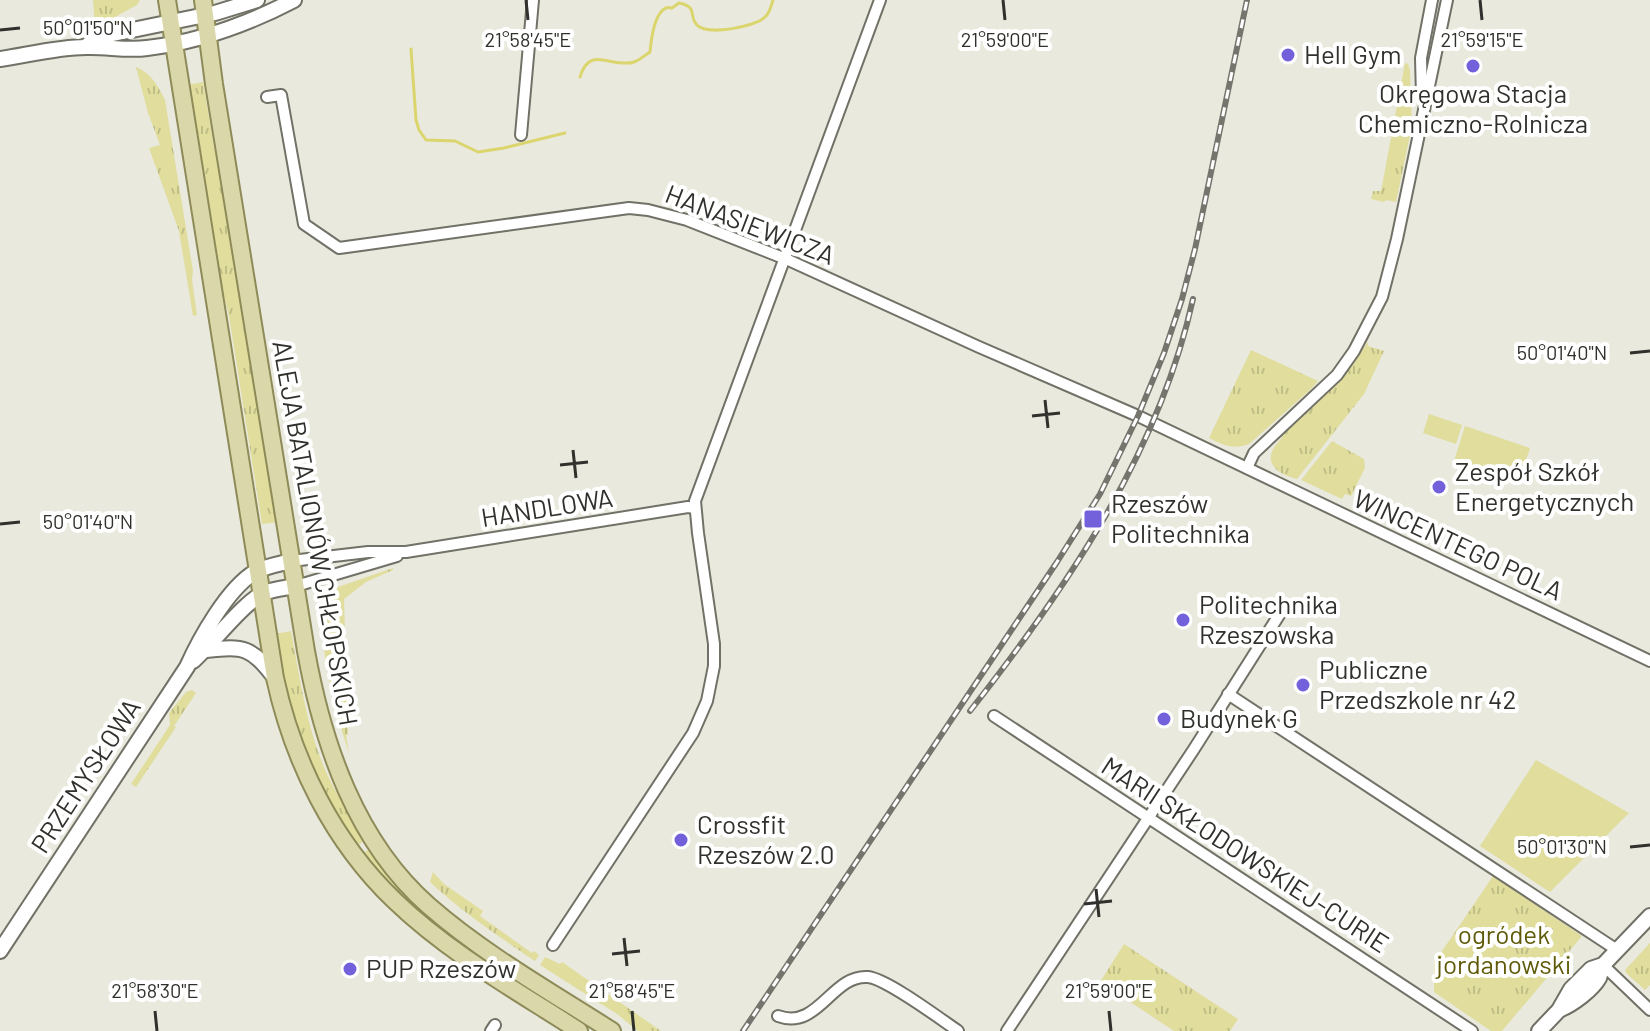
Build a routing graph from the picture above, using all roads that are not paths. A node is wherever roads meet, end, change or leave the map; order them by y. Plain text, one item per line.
1 (167, 0) edge
2 (257, 0) edge
3 (294, 0) edge
4 (533, 0) edge
5 (880, 0) edge
6 (1432, 0) edge
7 (1447, 0) edge
8 (204, 8) edge
9 (170, 23) junction
10 (208, 37) junction
11 (174, 44) junction
12 (85, 47) junction
13 (0, 59) edge
14 (267, 97) dead end
15 (1422, 113) junction
16 (521, 135) dead end
17 (786, 259) junction
18 (1247, 468) junction
19 (695, 508) junction
20 (406, 552) junction
21 (291, 561) junction
22 (258, 570) junction
23 (296, 586) junction
24 (263, 593) junction
25 (1281, 612) dead end
26 (206, 650) junction
27 (1650, 661) edge
28 (187, 667) junction
29 (275, 678) junction
30 (1228, 694) junction
31 (994, 716) dead end
32 (1148, 817) junction
33 (1650, 916) edge
34 (553, 945) dead end
35 (1617, 950) junction
36 (0, 951) edge
37 (1603, 965) junction
38 (1650, 1010) edge
39 (778, 1016) dead end
40 (579, 1031) edge
41 (612, 1031) edge
42 (958, 1031) edge
43 (1007, 1031) edge
44 (1472, 1031) edge
45 (1539, 1031) edge

1 - 9 main road
2 - 8 street
3 - 10 street
4 - 16 street
5 - 17 street
6 - 15 street
7 - 15 street
8 - 9 street
8 - 10 main road, ALEJA BATALIONÓW CHŁOPSKICH
9 - 11 main road
9 - 12 street
10 - 11 street
10 - 21 main road, ALEJA BATALIONÓW CHŁOPSKICH
11 - 12 street
11 - 22 main road
12 - 13 street
14 - 17 street, HANASIEWICZA
15 - 18 street
17 - 18 street, HANASIEWICZA
17 - 19 street
18 - 27 street, WINCENTEGO POLA
19 - 20 street, HANDLOWA
19 - 34 street
20 - 21 street, HANDLOWA
20 - 23 street, HANDLOWA
21 - 22 street
21 - 23 main road, ALEJA BATALIONÓW CHŁOPSKICH
22 - 24 main road
22 - 28 street, PRZEMYSŁOWA
23 - 24 street
23 - 41 main road, ALEJA BATALIONÓW CHŁOPSKICH
24 - 26 street, PRZEMYSŁOWA
24 - 29 main road
25 - 30 street
26 - 28 street, PRZEMYSŁOWA
26 - 29 street
28 - 36 street, PRZEMYSŁOWA
29 - 40 main road
30 - 32 street
30 - 35 street
31 - 32 street, MARII SKŁODOWSKIEJ-CURIE
32 - 43 street
32 - 44 street, MARII SKŁODOWSKIEJ-CURIE
33 - 35 street
35 - 37 street
37 - 38 street
37 - 45 street
39 - 42 street

